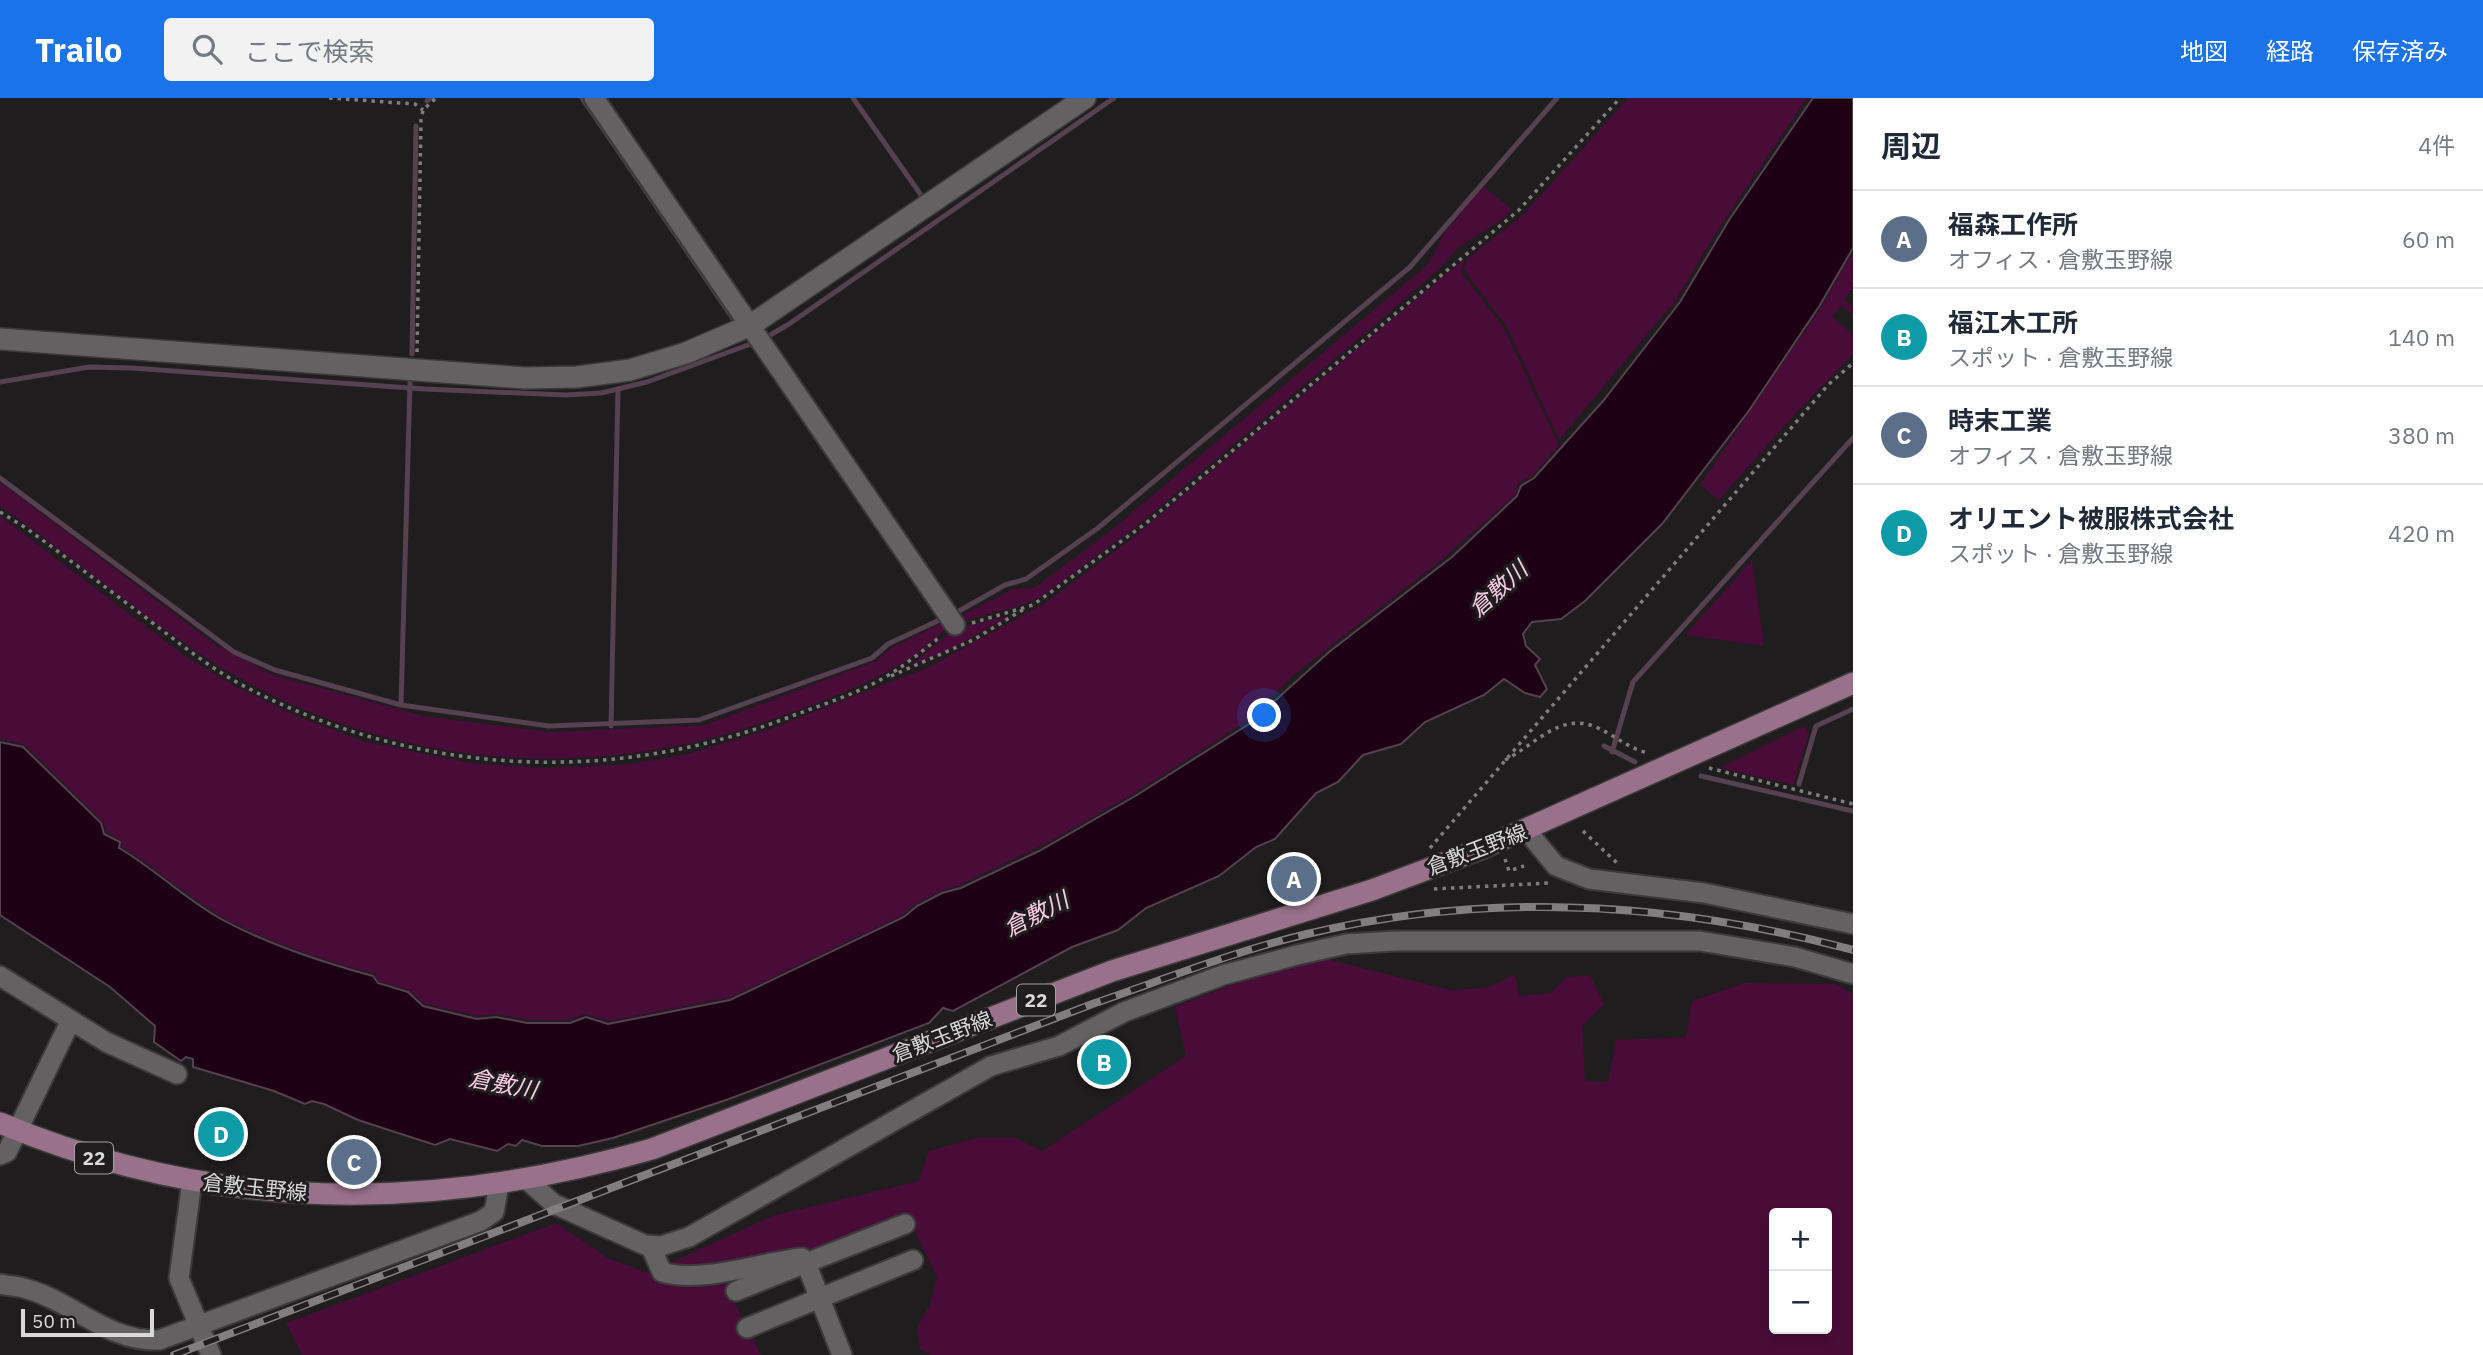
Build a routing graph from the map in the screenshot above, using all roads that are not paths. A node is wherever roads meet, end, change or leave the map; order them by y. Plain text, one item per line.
1 (594, 98) edge
2 (1085, 98) edge
3 (758, 335) junction
4 (0, 339) edge
5 (951, 619) road end
6 (1853, 683) edge
7 (1527, 831) junction
8 (1853, 924) edge
9 (1853, 974) edge
10 (0, 976) edge
11 (71, 1020) junction
12 (177, 1074) dead end
13 (10, 1127) edge
14 (0, 1155) edge
15 (527, 1180) junction
16 (192, 1181) junction
17 (499, 1185) junction
18 (905, 1224) dead end
19 (650, 1245) junction
20 (913, 1260) dead end
21 (806, 1263) junction
22 (0, 1284) edge
23 (736, 1291) dead end
24 (820, 1298) junction
25 (199, 1325) junction
26 (747, 1328) dead end
27 (211, 1355) edge
28 (842, 1355) edge

1 - 3 street
2 - 3 street
3 - 4 street
3 - 5 street
6 - 7 main road, 倉敷玉野線 / 22
7 - 8 street
7 - 15 main road, 倉敷玉野線 / 22
9 - 19 street
10 - 11 street
11 - 12 street
11 - 13 street
13 - 14 street
13 - 16 main road, 倉敷玉野線 / 22
15 - 17 main road, 倉敷玉野線 / 22
15 - 19 street
16 - 17 main road, 倉敷玉野線 / 22
16 - 25 street
17 - 25 street
18 - 21 street
19 - 21 street
20 - 24 street
21 - 23 street
21 - 24 street
22 - 25 street
24 - 26 street
24 - 28 street
25 - 27 street

